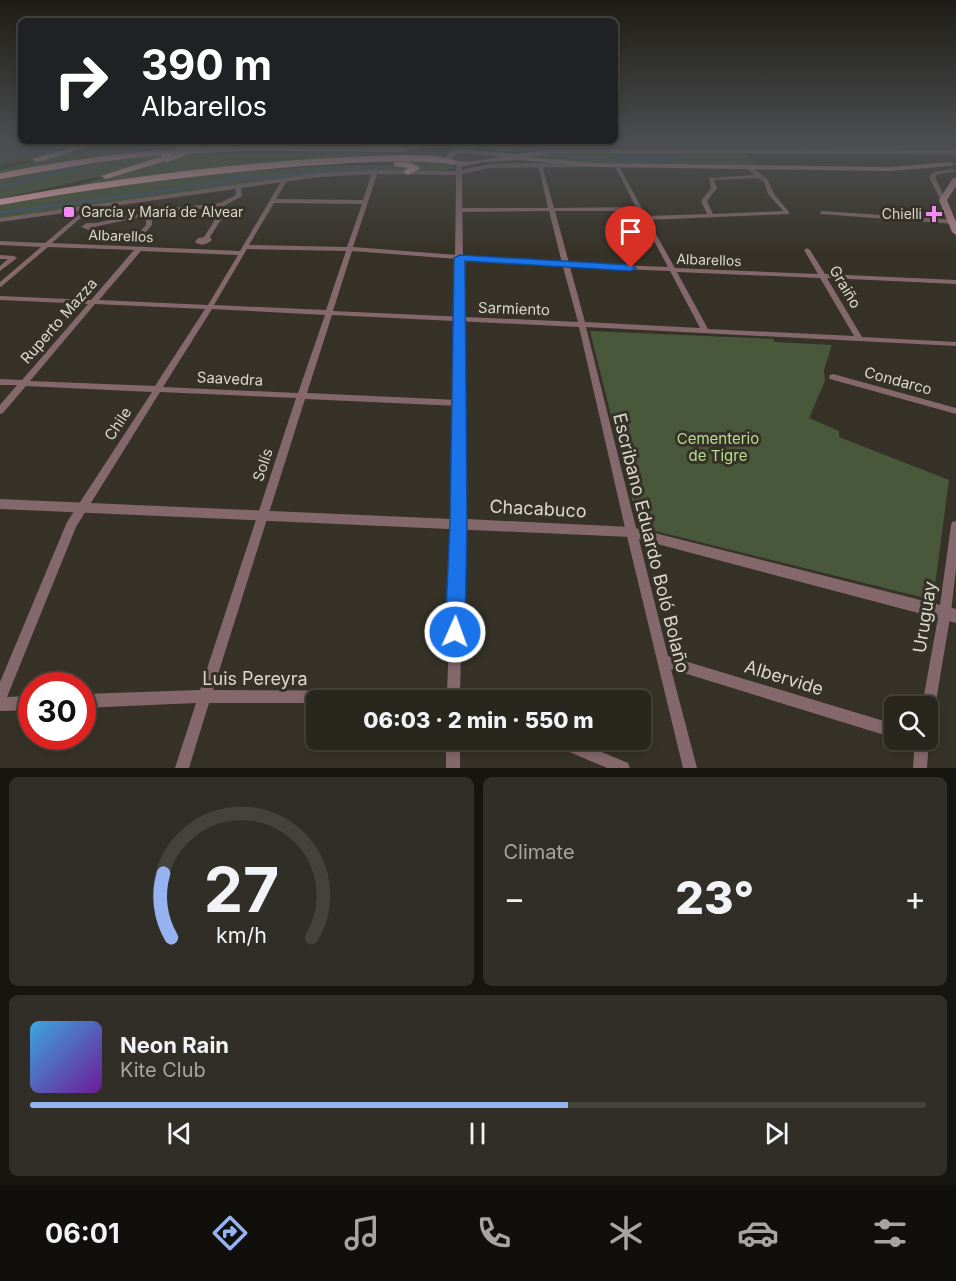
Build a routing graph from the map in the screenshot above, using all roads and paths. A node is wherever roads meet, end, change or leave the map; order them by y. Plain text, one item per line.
1 (90, 181) edge
2 (133, 181) edge
3 (272, 181) edge
4 (284, 181) edge
5 (372, 181) edge
6 (457, 181) edge
7 (544, 181) edge
8 (624, 181) edge
9 (712, 181) edge
10 (762, 181) edge
11 (934, 181) edge
12 (952, 181) edge
13 (241, 185) junction
14 (934, 185) junction
15 (951, 188) junction
16 (21, 198) junction
17 (943, 200) junction
18 (272, 201) junction
19 (0, 202) edge
20 (364, 202) junction
21 (222, 206) junction
22 (90, 207) junction
23 (638, 208) junction
24 (550, 209) junction
25 (459, 210) junction
26 (149, 213) junction
27 (822, 213) dead end
28 (711, 216) junction
29 (644, 218) junction
30 (0, 220) edge
31 (954, 222) edge
32 (96, 225) dead end
33 (956, 232) edge
34 (140, 235) dead end
35 (206, 238) dead end
36 (0, 243) edge
37 (45, 245) junction
38 (139, 249) junction
39 (349, 249) junction
40 (244, 250) junction
41 (807, 250) dead end
42 (0, 257) edge
43 (460, 258) junction
44 (566, 265) junction
45 (1, 269) edge
46 (17, 270) junction
47 (674, 270) junction
48 (823, 276) junction
49 (956, 282) edge
50 (0, 285) edge
51 (0, 298) edge
52 (93, 302) junction
53 (210, 307) junction
54 (330, 312) junction
55 (459, 320) junction
56 (582, 325) junction
57 (705, 330) junction
58 (859, 339) junction
59 (956, 344) edge
60 (833, 377) dead end
61 (0, 382) edge
62 (24, 382) junction
63 (158, 389) junction
64 (302, 396) junction
65 (459, 404) junction
66 (0, 411) edge
67 (956, 411) edge
68 (0, 504) edge
69 (82, 508) junction
70 (262, 516) junction
71 (459, 523) junction
72 (956, 525) edge
73 (631, 532) junction
74 (950, 614) edge
75 (663, 660) junction
76 (456, 690) edge
77 (205, 696) junction
78 (931, 696) edge
79 (0, 698) edge
80 (306, 698) edge
81 (96, 700) edge
82 (18, 703) edge
83 (0, 704) edge
84 (884, 728) edge
85 (453, 750) edge
86 (581, 750) edge
87 (921, 750) edge
88 (182, 768) edge
89 (453, 768) edge
90 (623, 768) edge
91 (690, 768) edge
92 (920, 768) edge

1 - 16 highway, bridge
2 - 16 highway
3 - 13 street
4 - 18 street, Chile
5 - 20 street, Solís
6 - 25 street
7 - 24 street, Escribano Eduardo Boló Bolaño
8 - 23 street
9 - 28 street
10 - 28 street
11 - 14 street
12 - 15 main road
13 - 21 street
13 - 22 street
14 - 15 street
14 - 17 street
15 - 17 main road
16 - 19 highway
17 - 31 main road
18 - 20 street
18 - 40 street, Chile
20 - 39 street, Solís
21 - 26 street
21 - 35 street
22 - 30 street
22 - 37 street
23 - 24 street
23 - 29 street
24 - 25 street
24 - 44 street, Escribano Eduardo Boló Bolaño
25 - 43 street
26 - 32 street
26 - 34 street
27 - 31 street
28 - 29 street
29 - 47 street
31 - 33 main road
36 - 37 street, Albarellos
37 - 38 street, Albarellos
37 - 46 street
38 - 40 street, Albarellos
38 - 52 street, Ruperto Mazza
39 - 40 street, Albarellos
39 - 43 street, Albarellos
39 - 54 street, Solís
40 - 53 street, Chile
41 - 48 street, Graiño
42 - 45 street
43 - 44 street, Albarellos
43 - 55 street
44 - 47 street, Albarellos
44 - 56 street, Escribano Eduardo Boló Bolaño
45 - 46 street
46 - 50 street
47 - 48 street, Albarellos
47 - 57 street
48 - 49 street, Albarellos
48 - 58 street, Graiño
51 - 52 street, Sarmiento
52 - 53 street, Sarmiento
52 - 62 street, Ruperto Mazza
53 - 54 street, Sarmiento
53 - 63 street, Chile
54 - 55 street, Sarmiento
54 - 64 street, Solís
55 - 56 street, Sarmiento
55 - 65 street
56 - 57 street, Sarmiento
56 - 73 street, Escribano Eduardo Boló Bolaño
57 - 58 street, Sarmiento
58 - 59 street, Sarmiento
60 - 67 street, Condarco
61 - 62 street, Saavedra
62 - 63 street, Saavedra
62 - 66 street, Ruperto Mazza
63 - 64 street, Saavedra
63 - 69 street, Chile
64 - 65 street, Saavedra
64 - 70 street, Solís
65 - 71 street
68 - 69 street, Chacabuco
69 - 70 street, Chacabuco
69 - 79 street, Chile
70 - 71 street, Chacabuco
70 - 77 street, Solís
71 - 73 street, Chacabuco
71 - 76 street
72 - 74 street, Uruguay
73 - 74 street, Chacabuco
73 - 75 street, Escribano Eduardo Boló Bolaño
74 - 78 street, Uruguay
75 - 84 street, Albervide
75 - 91 street, Escribano Eduardo Boló Bolaño
77 - 80 street, Luis Pereyra
77 - 81 street, Luis Pereyra
77 - 88 street, Solís
82 - 83 street
85 - 89 street
86 - 90 street
87 - 92 street

